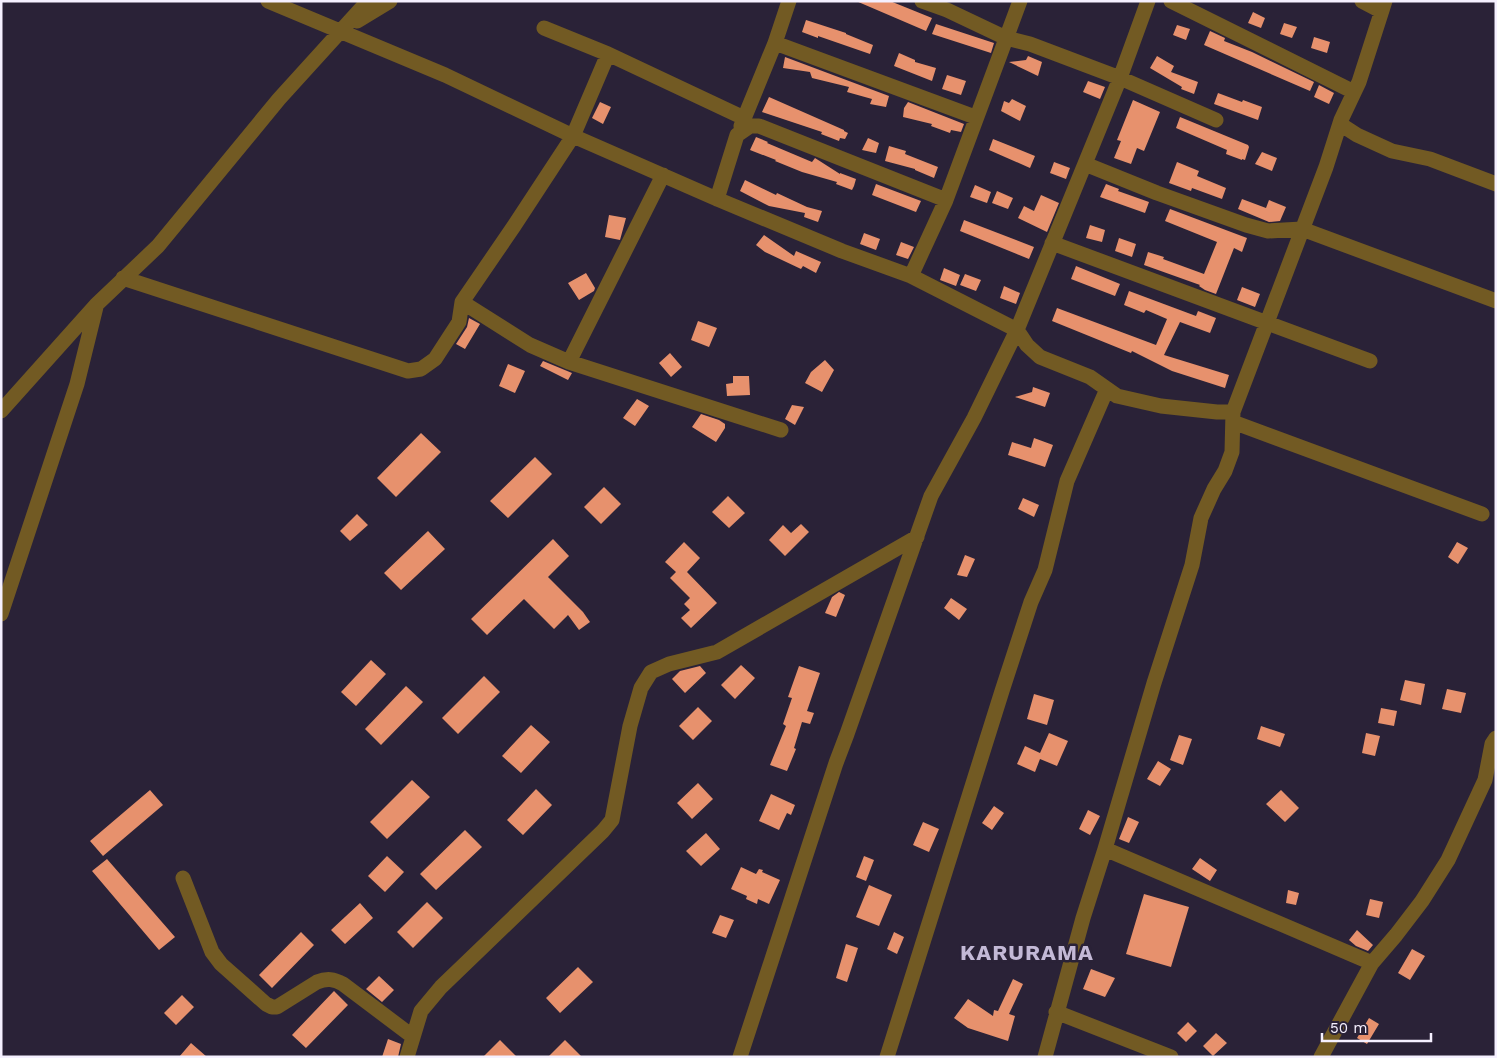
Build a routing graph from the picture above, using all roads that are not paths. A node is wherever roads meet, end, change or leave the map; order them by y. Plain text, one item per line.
1 (268, 1) edge
2 (368, 1) edge
3 (390, 1) edge
4 (789, 1) edge
5 (922, 1) edge
6 (1020, 1) edge
7 (1148, 1) edge
8 (1171, 1) edge
9 (1362, 1) edge
10 (1383, 6) edge
11 (544, 28) dead end
12 (343, 29) junction
13 (1006, 38) junction
14 (775, 43) junction
15 (608, 54) junction
16 (1120, 78) junction
17 (1354, 92) junction
18 (975, 117) junction
19 (744, 118) junction
20 (1216, 120) dead end
21 (1340, 124) junction
22 (737, 135) junction
23 (573, 136) junction
24 (1085, 164) junction
25 (663, 175) junction
26 (1496, 184) edge
27 (717, 199) junction
28 (946, 200) junction
29 (1302, 229) junction
30 (1052, 243) junction
31 (911, 276) junction
32 (123, 278) junction
33 (1496, 301) edge
34 (462, 302) junction
35 (96, 305) junction
36 (1266, 322) junction
37 (1017, 330) junction
38 (1370, 361) dead end
39 (569, 362) junction
40 (1107, 389) junction
41 (1, 411) edge
42 (1233, 417) junction
43 (781, 430) dead end
44 (1482, 514) dead end
45 (917, 537) junction
46 (1, 614) edge
47 (1496, 738) edge
48 (1105, 849) junction
49 (183, 878) dead end
50 (1372, 963) junction
51 (1056, 1012) junction
52 (412, 1036) junction
53 (407, 1057) edge
54 (740, 1057) edge
55 (887, 1057) edge
56 (1045, 1057) edge
57 (1171, 1057) edge
58 (1320, 1057) edge

1 - 12 street
2 - 12 street
3 - 12 street
4 - 14 street
5 - 13 street
6 - 13 street
7 - 16 street
8 - 17 street
9 - 10 street
10 - 17 street
11 - 15 street
12 - 23 street
12 - 32 street
13 - 16 street
13 - 18 street
14 - 18 street
14 - 19 street
15 - 19 street
15 - 23 street
16 - 20 street
16 - 24 street
17 - 21 street
18 - 28 street
19 - 22 street
21 - 26 street
21 - 29 street
22 - 27 street
22 - 28 street
23 - 25 street
23 - 34 street
24 - 29 street
24 - 30 street
25 - 27 street
25 - 39 street
27 - 31 street
28 - 31 street
29 - 33 street
29 - 36 street
30 - 36 street
30 - 37 street
31 - 37 street
32 - 34 street
32 - 35 street
34 - 39 street
35 - 41 street
35 - 46 street
36 - 38 street
36 - 42 street
37 - 40 street
37 - 45 street
39 - 43 street
40 - 42 street
40 - 55 street
42 - 44 street
42 - 48 street
45 - 52 street
45 - 54 street
47 - 50 street
48 - 50 street
48 - 51 street
49 - 52 street
50 - 58 street
51 - 56 street
51 - 57 street
52 - 53 street

